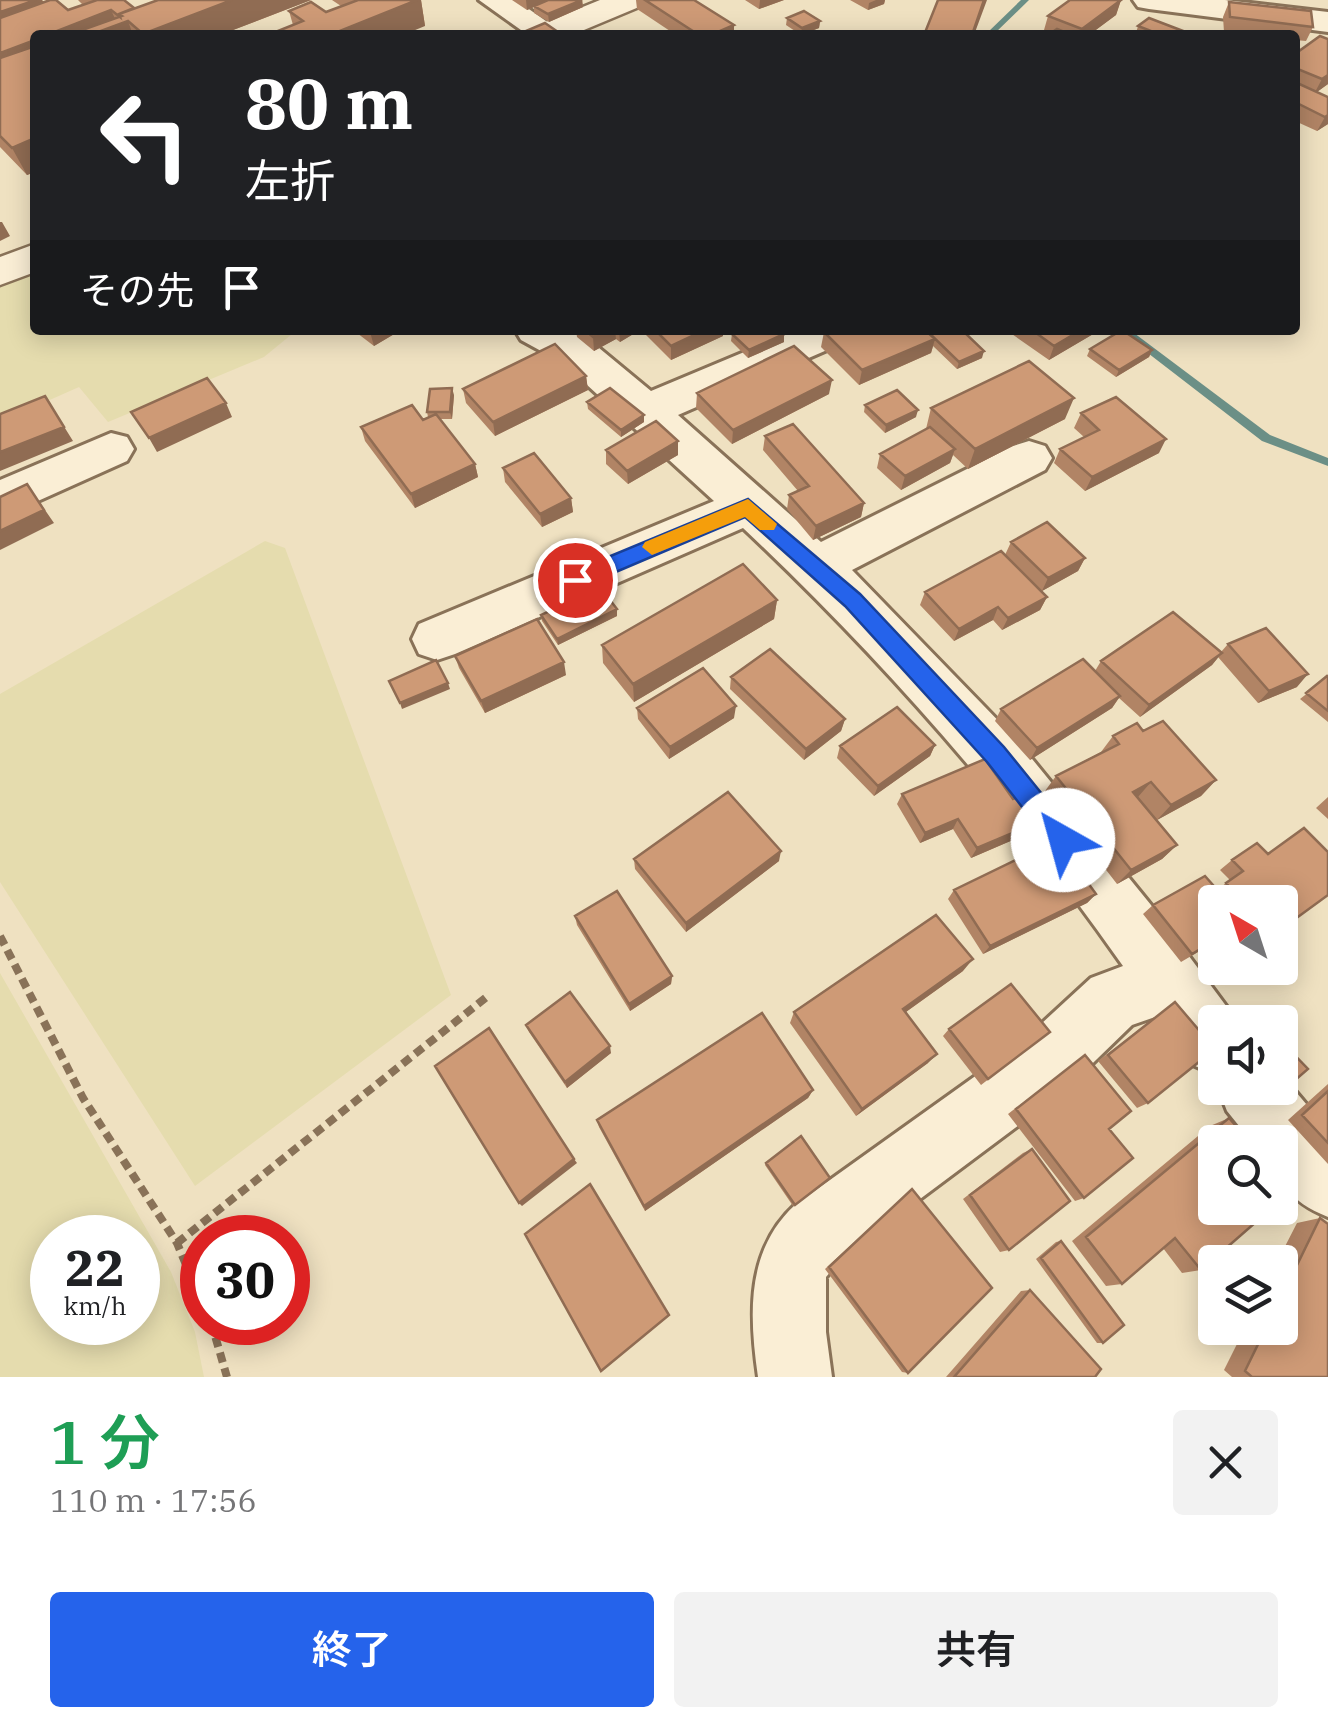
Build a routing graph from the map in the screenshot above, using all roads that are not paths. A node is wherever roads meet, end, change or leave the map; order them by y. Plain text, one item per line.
1 (495, 0) edge
2 (628, 0) edge
3 (1149, 0) edge
4 (1327, 19) edge
5 (539, 30) edge
6 (555, 30) edge
7 (30, 259) edge
8 (0, 272) edge
9 (545, 335) edge
10 (823, 335) edge
11 (646, 411) junction
12 (111, 449) dead end
13 (1029, 458) dead end
14 (0, 500) edge
15 (748, 507) junction
16 (815, 567) junction
17 (437, 639) dead end
18 (1168, 982) junction
19 (1198, 1021) edge
20 (1264, 1105) edge
21 (1328, 1183) edge
22 (795, 1377) edge

1 - 5 street
2 - 6 street
3 - 4 street
7 - 8 street
9 - 11 street
10 - 11 street
11 - 15 street
12 - 14 street
13 - 16 street
15 - 16 street
15 - 17 street
16 - 18 street
18 - 19 street
18 - 22 street
20 - 21 street

